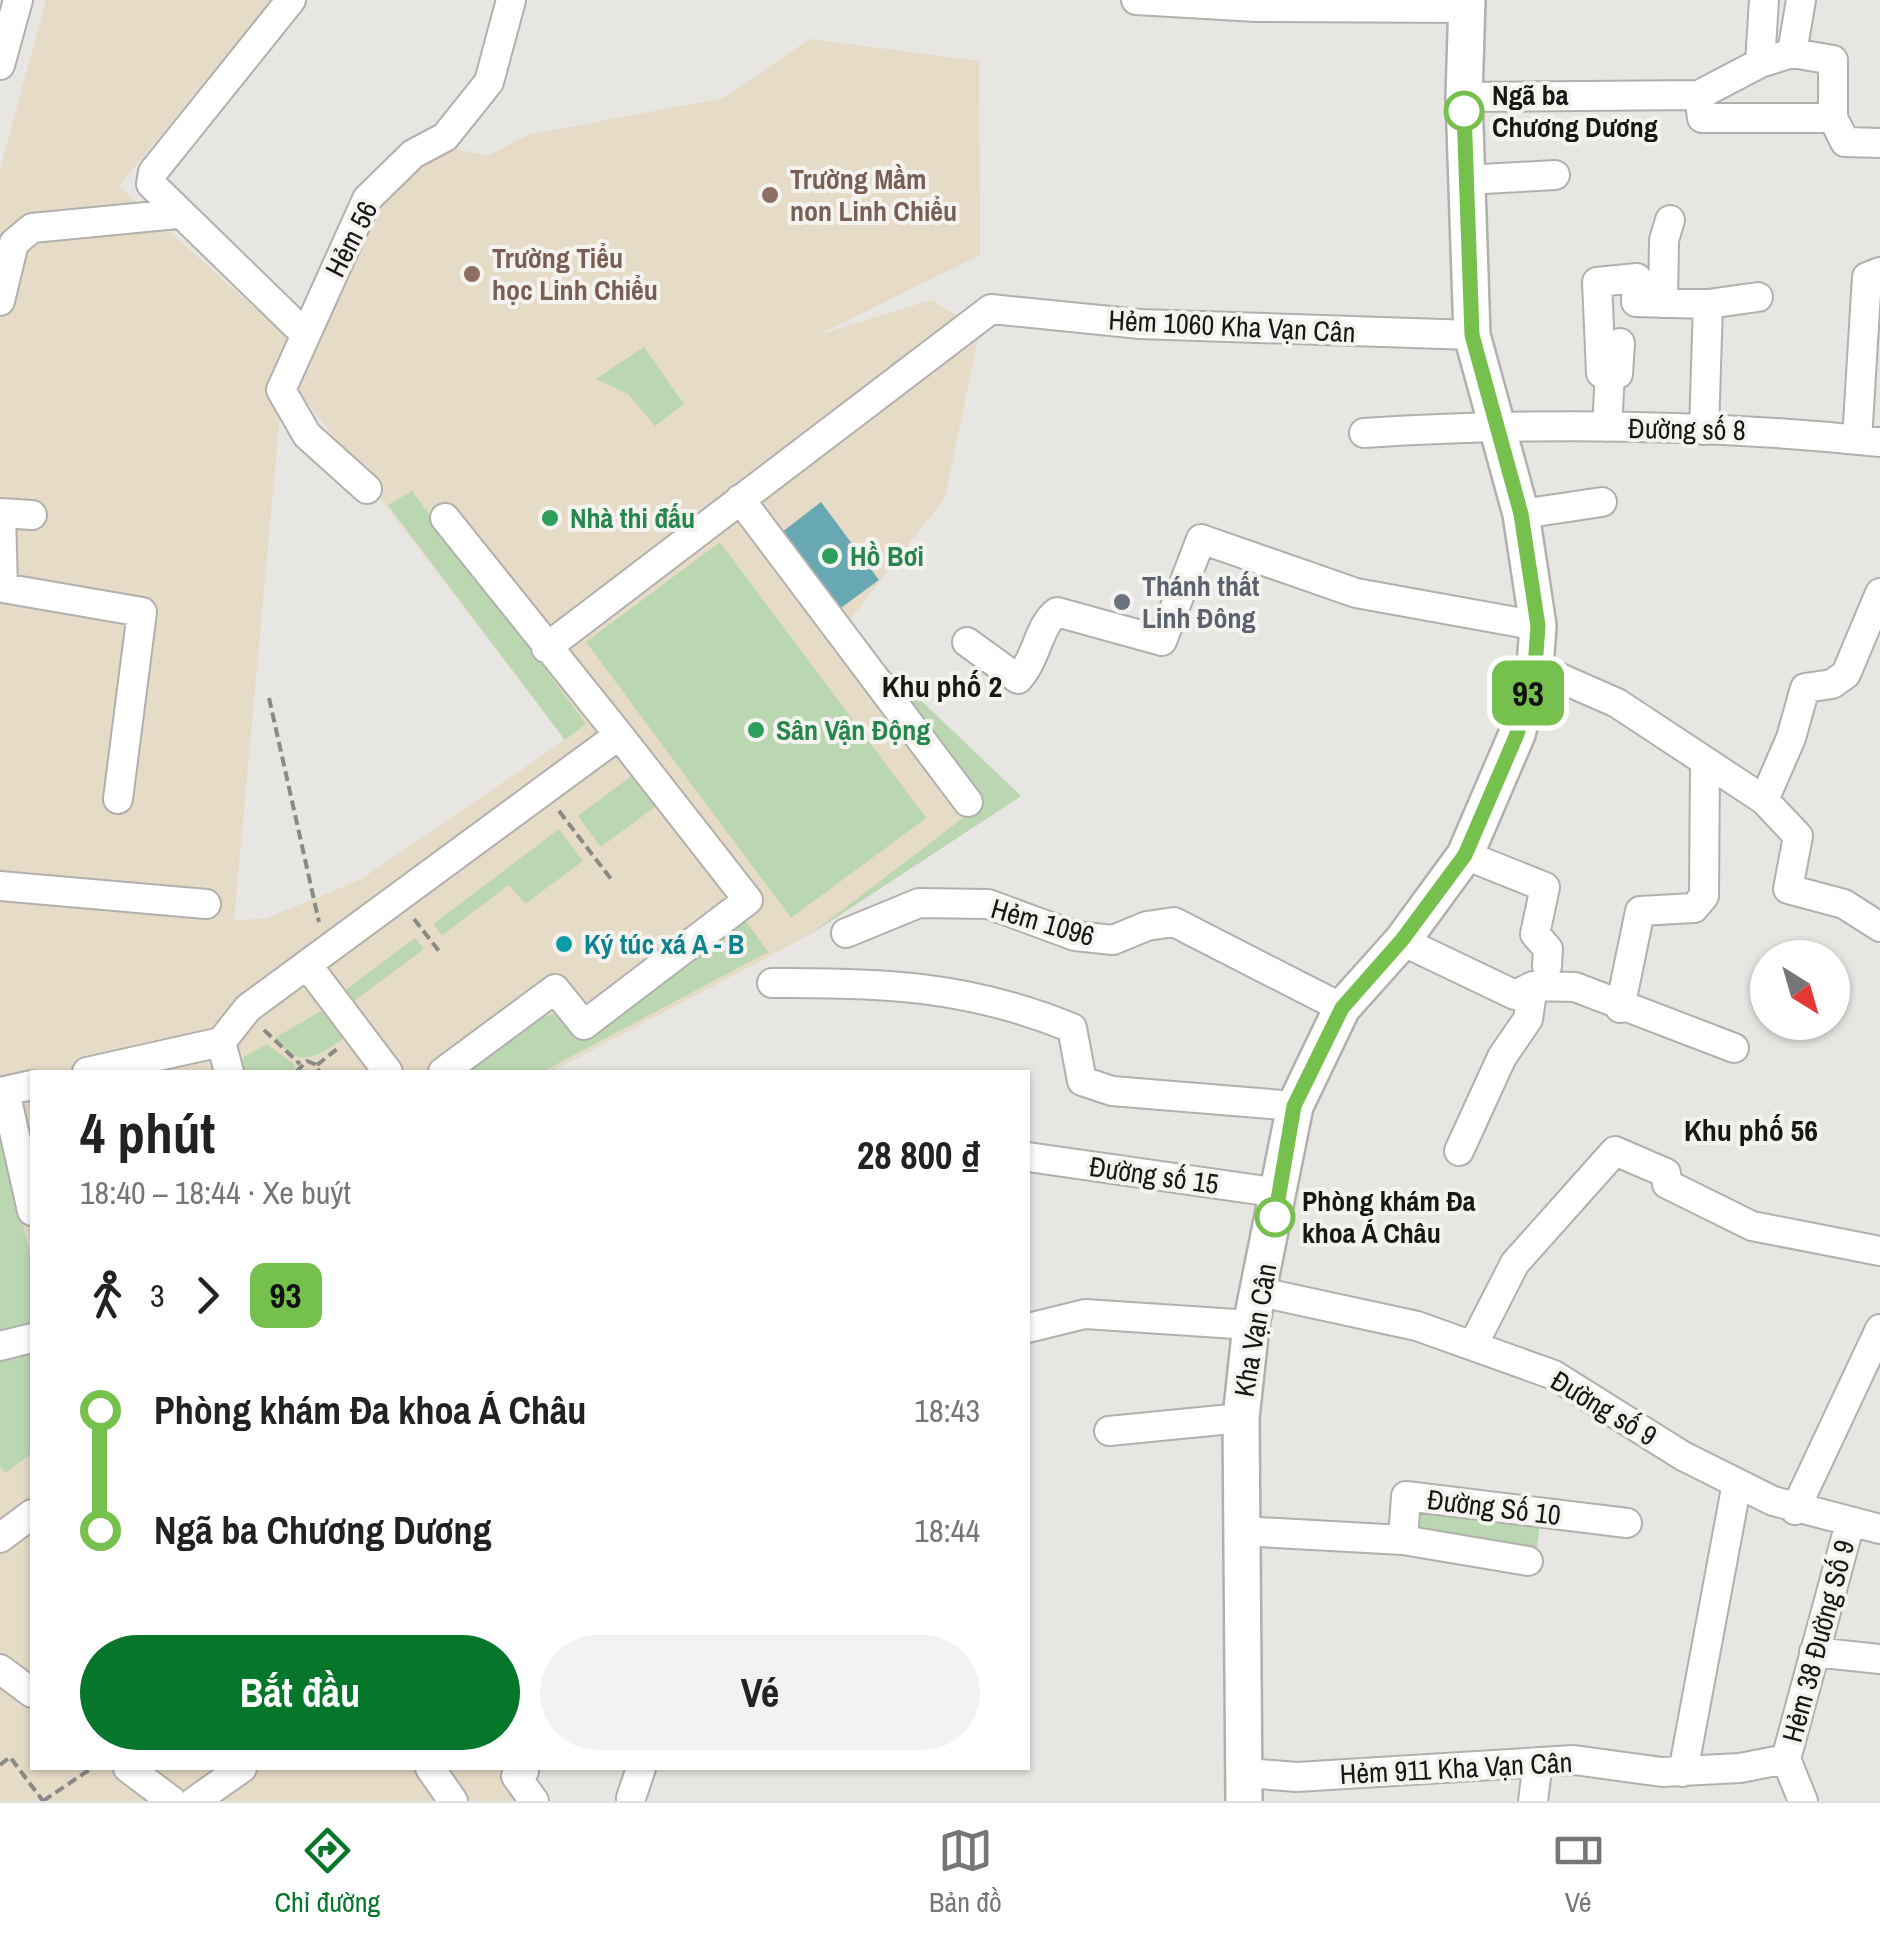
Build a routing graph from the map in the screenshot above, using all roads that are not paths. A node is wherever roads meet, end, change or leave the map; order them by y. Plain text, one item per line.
1 (18, 0) edge
2 (291, 0) edge
3 (511, 0) edge
4 (1136, 0) edge
5 (1764, 0) edge
6 (1801, 0) edge
7 (1257, 4) edge
8 (1467, 4) edge
9 (1792, 52) junction
10 (1760, 63) junction
11 (0, 65) edge
12 (1698, 95) junction
13 (1464, 97) junction
14 (1832, 118) junction
15 (1880, 143) edge
16 (1556, 175) dead end
17 (1465, 180) junction
18 (177, 214) junction
19 (1670, 220) dead end
20 (1880, 272) edge
21 (1758, 298) dead end
22 (0, 301) edge
23 (1663, 303) junction
24 (1708, 304) junction
25 (305, 334) junction
26 (1472, 335) junction
27 (1620, 342) dead end
28 (1597, 372) junction
29 (1494, 424) junction
30 (1607, 428) junction
31 (1704, 430) junction
32 (1364, 433) dead end
33 (1868, 441) edge
34 (367, 490) dead end
35 (740, 498) junction
36 (1602, 502) dead end
37 (0, 514) edge
38 (1521, 514) junction
39 (32, 515) dead end
40 (445, 518) dead end
41 (1880, 593) edge
42 (1538, 626) junction
43 (967, 642) dead end
44 (546, 648) junction
45 (1535, 667) junction
46 (619, 735) junction
47 (1705, 762) junction
48 (118, 799) dead end
49 (1764, 800) junction
50 (968, 802) dead end
51 (1465, 855) junction
52 (0, 886) edge
53 (206, 904) dead end
54 (1880, 926) edge
55 (846, 933) dead end
56 (1402, 940) junction
57 (317, 959) junction
58 (1540, 976) junction
59 (772, 983) dead end
60 (1342, 1008) junction
61 (1620, 1008) junction
62 (221, 1042) junction
63 (1734, 1048) dead end
64 (96, 1070) edge
65 (229, 1070) edge
66 (387, 1070) edge
67 (447, 1070) edge
68 (30, 1085) edge
69 (2, 1092) edge
70 (1294, 1106) junction
71 (1459, 1151) dead end
72 (1030, 1157) edge
73 (1280, 1193) junction
74 (30, 1203) edge
75 (1880, 1251) edge
76 (1256, 1308) junction
77 (1030, 1328) edge
78 (1880, 1329) edge
79 (30, 1338) edge
80 (1472, 1345) junction
81 (0, 1346) edge
82 (1241, 1418) junction
83 (1109, 1431) dead end
84 (1737, 1483) junction
85 (1796, 1510) junction
86 (30, 1520) edge
87 (1627, 1523) dead end
88 (1850, 1523) junction
89 (1880, 1530) edge
90 (1241, 1531) junction
91 (0, 1538) edge
92 (1403, 1540) junction
93 (1528, 1561) dead end
94 (1814, 1652) junction
95 (1880, 1660) edge
96 (1786, 1759) junction
97 (1538, 1762) junction
98 (239, 1770) edge
99 (431, 1770) edge
100 (523, 1770) edge
101 (640, 1770) edge
102 (1683, 1772) junction
103 (1245, 1787) edge
104 (632, 1800) edge
105 (194, 1801) edge
106 (453, 1801) edge
107 (534, 1801) edge
108 (1533, 1801) edge
109 (1803, 1801) edge

1 - 11 street
2 - 18 street
3 - 25 street, Hẻm 56
4 - 7 street
5 - 10 street
6 - 9 street
7 - 8 street
8 - 13 main road, Kha Vạn Cân
9 - 10 street
9 - 14 street
10 - 12 street
12 - 13 street
12 - 14 street
13 - 17 main road, Kha Vạn Cân
14 - 15 street
16 - 17 street
17 - 26 main road, Kha Vạn Cân
18 - 22 street
18 - 25 street
19 - 23 street
20 - 33 street
21 - 24 street
23 - 24 street
23 - 28 street
24 - 31 street
25 - 34 street, Hẻm 56
26 - 29 main road, Kha Vạn Cân
26 - 35 street, Hẻm 1060 Kha Vạn Cân
27 - 28 street
28 - 30 street
29 - 30 street, Đường số 8
29 - 32 street, Đường số 8
29 - 38 main road, Kha Vạn Cân
30 - 31 street, Đường số 8
31 - 33 street, Đường số 8
35 - 44 street
35 - 50 street
36 - 38 street
37 - 39 street
37 - 48 street
38 - 42 main road, Kha Vạn Cân
40 - 44 street
41 - 49 street
42 - 43 street
42 - 45 main road, Kha Vạn Cân
44 - 46 street
45 - 47 street
45 - 51 main road, Kha Vạn Cân
46 - 57 street
46 - 67 street
47 - 49 street
47 - 61 street
49 - 54 street
51 - 56 main road, Kha Vạn Cân
51 - 58 street
52 - 53 street
55 - 60 street, Hẻm 1096
56 - 58 street
56 - 60 main road, Kha Vạn Cân
57 - 62 street
57 - 66 street
58 - 61 street
58 - 71 street
59 - 70 street
60 - 70 main road, Kha Vạn Cân
61 - 63 street
62 - 64 street
62 - 65 street
68 - 69 street
69 - 74 street
70 - 73 main road, Kha Vạn Cân
72 - 73 street, Đường số 15
73 - 76 main road, Kha Vạn Cân
75 - 80 street
76 - 77 street, Đường số 9
76 - 80 street, Đường số 9
76 - 82 main road, Kha Vạn Cân
78 - 85 street
79 - 81 street
80 - 84 street, Đường số 9
82 - 83 street
82 - 90 main road, Kha Vạn Cân
84 - 85 street, Đường số 9
84 - 102 street
85 - 88 street, Đường số 9
86 - 91 street
87 - 92 street, Đường Số 10
88 - 89 street, Đường số 9
88 - 94 street, Hẻm 38 Đường Số 9
90 - 92 street, Đường Số 10
90 - 103 main road, Kha Vạn Cân
92 - 93 street, Đường Số 10
94 - 95 street
94 - 96 street, Hẻm 38 Đường Số 9
96 - 102 street, Hẻm 911 Kha Vạn Cân
96 - 109 street
97 - 102 street, Hẻm 911 Kha Vạn Cân
97 - 103 street, Hẻm 911 Kha Vạn Cân
97 - 108 street
98 - 105 street
99 - 106 street
100 - 107 street
101 - 104 street

